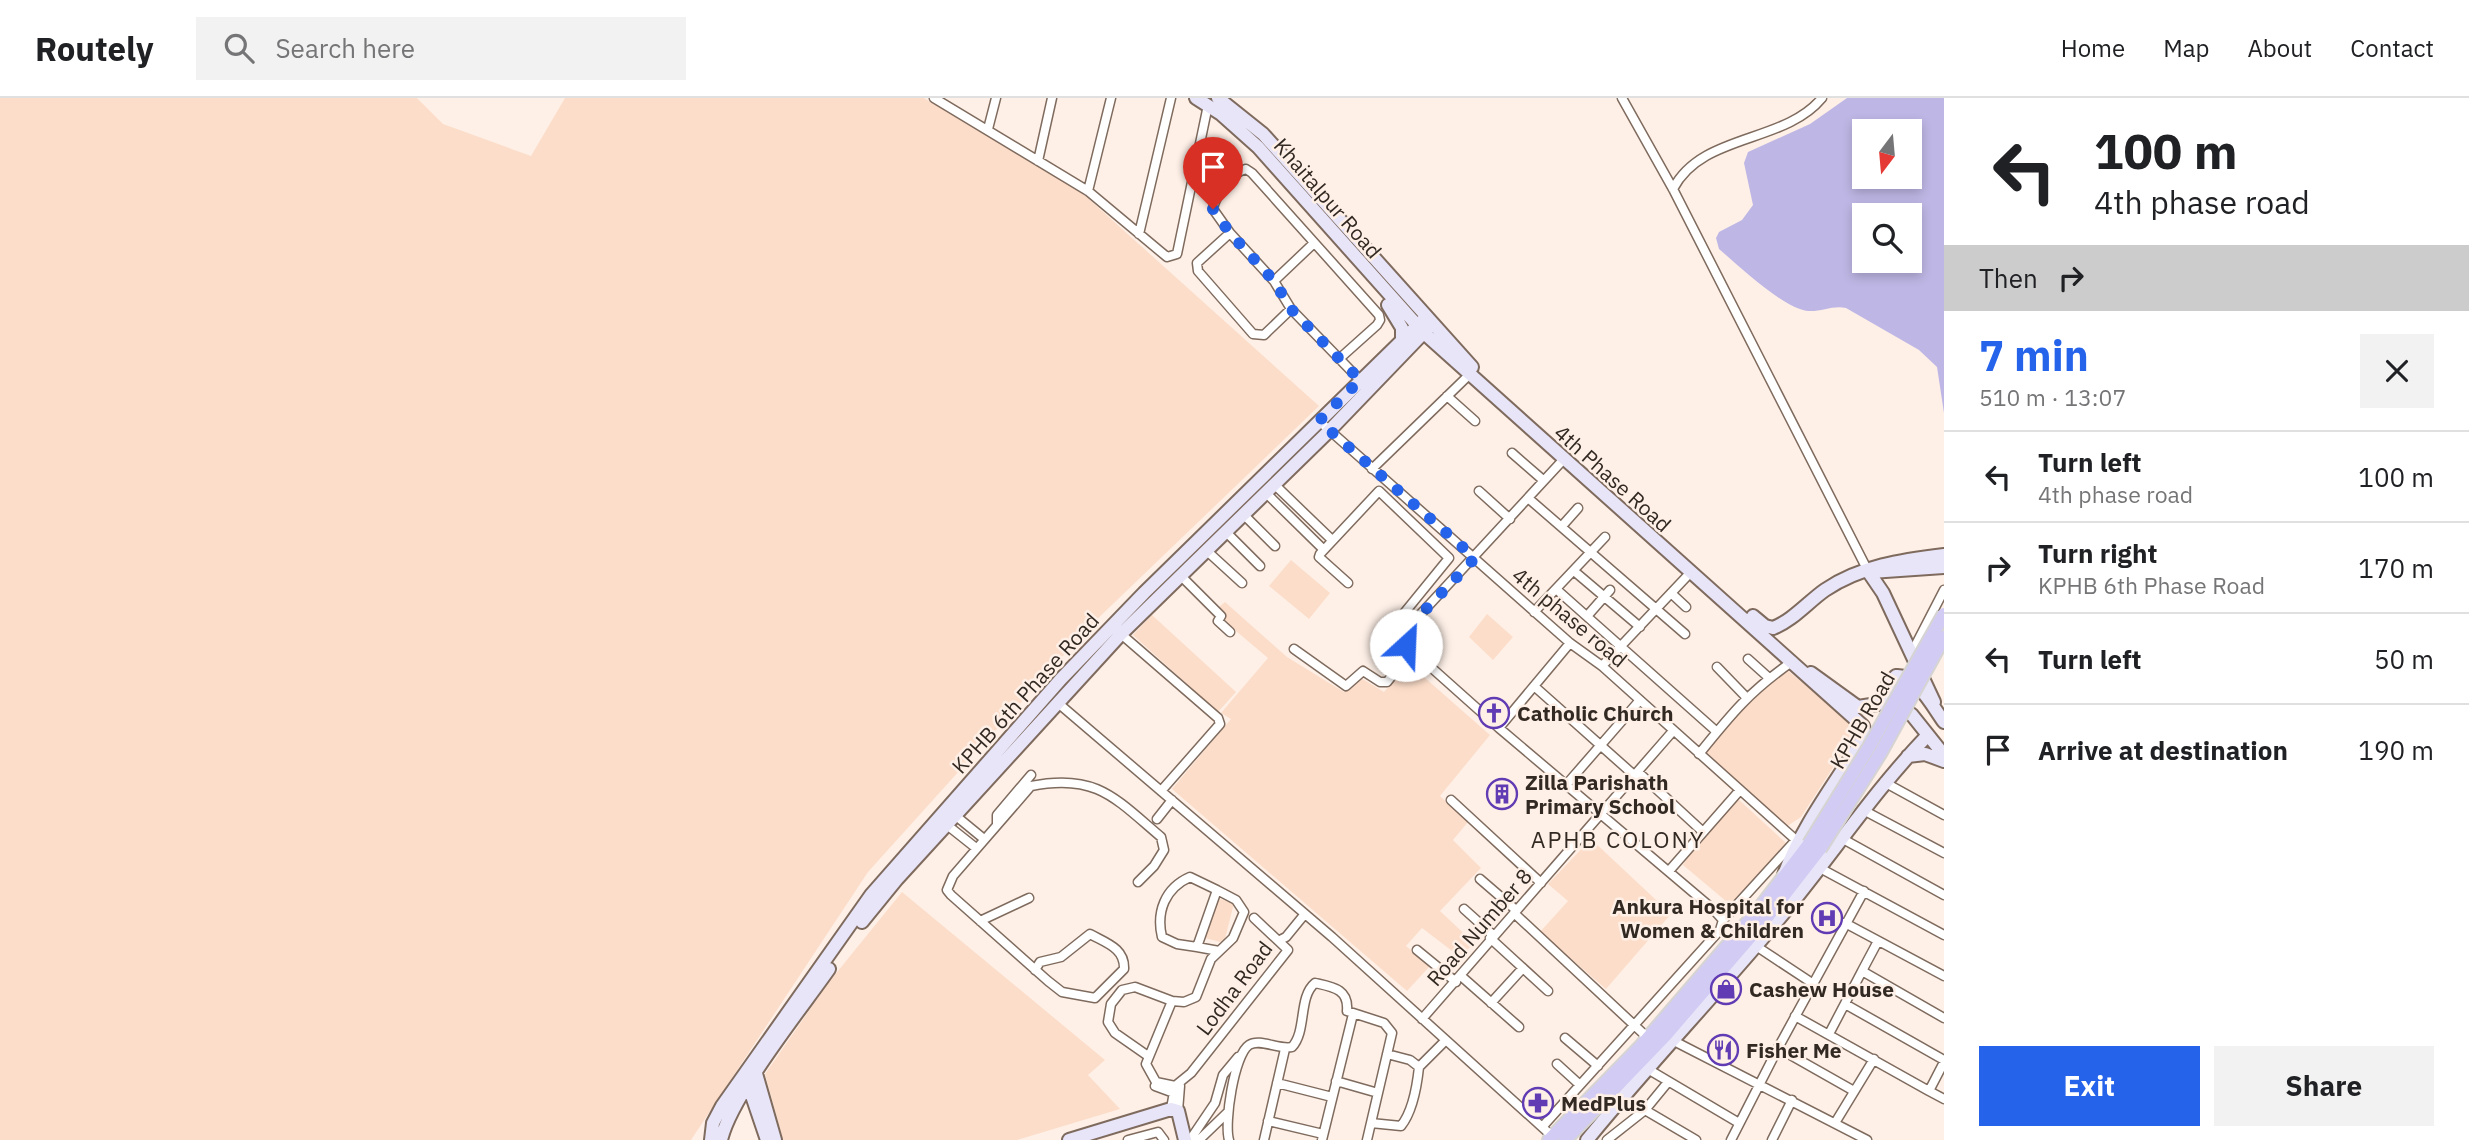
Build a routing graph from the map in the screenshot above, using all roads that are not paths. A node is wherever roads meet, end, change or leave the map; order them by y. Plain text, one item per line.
1 (934, 98) edge
2 (996, 98) edge
3 (1052, 98) edge
4 (1111, 98) edge
5 (1171, 98) edge
6 (1196, 98) edge
7 (1622, 98) edge
8 (1822, 98) edge
9 (949, 102) edge
10 (1213, 102) edge
11 (988, 129) junction
12 (1038, 161) junction
13 (1673, 189) junction
14 (1088, 191) junction
15 (1230, 233) junction
16 (1139, 234) junction
17 (1313, 244) junction
18 (1274, 281) junction
19 (1380, 286) junction
20 (1291, 309) junction
21 (1424, 325) junction
22 (1402, 339) junction
23 (1339, 359) junction
24 (1469, 375) junction
25 (1360, 380) junction
26 (1447, 396) junction
27 (1319, 421) junction
28 (1475, 421) dead end
29 (1329, 431) junction
30 (1512, 453) dead end
31 (1563, 460) junction
32 (1372, 469) junction
33 (1543, 480) junction
34 (1271, 489) junction
35 (1479, 491) dead end
36 (1528, 498) junction
37 (1578, 508) dead end
38 (1244, 515) junction
39 (1510, 520) junction
40 (1562, 526) junction
41 (1226, 532) junction
42 (1605, 537) dead end
43 (1332, 540) junction
44 (1275, 546) dead end
45 (1323, 549) junction
46 (1207, 551) junction
47 (1592, 552) junction
48 (1944, 555) edge
49 (1475, 558) junction
50 (1260, 566) dead end
51 (1944, 567) edge
52 (1574, 571) junction
53 (1868, 571) junction
54 (1691, 572) junction
55 (1181, 576) junction
56 (1242, 583) dead end
57 (1348, 583) dead end
58 (1556, 589) junction
59 (1944, 590) edge
60 (1607, 593) junction
61 (1671, 593) junction
62 (1686, 607) dead end
63 (1656, 610) junction
64 (1534, 612) junction
65 (1944, 614) edge
66 (1588, 615) junction
67 (1640, 627) junction
68 (1230, 632) dead end
69 (1121, 634) junction
70 (1685, 634) dead end
71 (1944, 638) edge
72 (1570, 643) junction
73 (1622, 646) junction
74 (1294, 649) dead end
75 (1912, 652) junction
76 (1748, 659) dead end
77 (1793, 661) junction
78 (1602, 666) junction
79 (1717, 667) dead end
80 (1768, 677) junction
81 (1534, 686) junction
82 (1746, 697) junction
83 (1640, 700) junction
84 (1058, 703) junction
85 (1943, 720) edge
86 (1499, 728) junction
87 (1672, 731) junction
88 (1717, 732) junction
89 (1923, 732) junction
90 (1865, 735) junction
91 (1599, 744) junction
92 (1699, 754) junction
93 (1906, 757) junction
94 (1944, 758) edge
95 (1636, 774) junction
96 (1031, 775) dead end
97 (1884, 782) junction
98 (1566, 785) junction
99 (1740, 790) junction
100 (1161, 791) junction
101 (1172, 800) junction
102 (1451, 800) dead end
103 (1865, 811) junction
104 (1601, 814) junction
105 (1944, 815) edge
106 (1157, 819) dead end
107 (952, 820) junction
108 (998, 823) junction
109 (1702, 831) junction
110 (984, 839) junction
111 (1843, 839) junction
112 (1808, 845) junction
113 (975, 847) junction
114 (1944, 853) edge
115 (1818, 867) junction
116 (1669, 871) junction
117 (894, 876) junction
118 (1480, 879) dead end
119 (1138, 882) dead end
120 (1541, 883) junction
121 (1217, 890) junction
122 (1864, 891) junction
123 (1944, 895) edge
124 (1029, 898) dead end
125 (1464, 909) dead end
126 (1515, 911) junction
127 (1304, 915) junction
128 (1254, 918) dead end
129 (1723, 920) junction
130 (980, 921) junction
131 (1846, 923) junction
132 (1944, 935) edge
133 (1492, 937) junction
134 (1281, 939) junction
135 (1878, 941) junction
136 (1756, 946) junction
137 (1197, 947) junction
138 (1417, 950) dead end
139 (1219, 951) junction
140 (1523, 968) junction
141 (1035, 970) junction
142 (1861, 971) junction
143 (1944, 976) edge
144 (1458, 979) junction
145 (1812, 983) junction
146 (1548, 991) dead end
147 (1172, 1001) junction
148 (1491, 1003) junction
149 (1845, 1003) junction
150 (1353, 1014) junction
151 (1795, 1016) junction
152 (1944, 1017) edge
153 (1422, 1019) junction
154 (1636, 1024) junction
155 (1519, 1027) dead end
156 (1829, 1034) junction
157 (1565, 1038) dead end
158 (1648, 1038) junction
159 (1669, 1038) junction
160 (1446, 1040) junction
161 (1778, 1048) junction
162 (1284, 1049) junction
163 (1242, 1052) junction
164 (1387, 1054) junction
165 (1148, 1056) junction
166 (1874, 1059) junction
167 (1944, 1061) edge
168 (1558, 1065) dead end
169 (1598, 1066) junction
170 (1419, 1067) junction
171 (1646, 1068) junction
172 (750, 1075) junction
173 (1336, 1081) junction
174 (1668, 1082) junction
175 (1277, 1083) junction
176 (1759, 1083) junction
177 (1580, 1085) junction
178 (1155, 1086) dead end
179 (1176, 1089) junction
180 (1854, 1091) junction
181 (1929, 1091) junction
182 (1378, 1093) junction
183 (1332, 1097) junction
184 (1944, 1099) edge
185 (1791, 1100) junction
186 (1215, 1103) junction
187 (1175, 1110) junction
188 (1645, 1110) junction
189 (1227, 1113) junction
190 (1268, 1121) junction
191 (1216, 1123) junction
192 (1371, 1123) junction
193 (1739, 1123) junction
194 (1835, 1123) junction
195 (1543, 1126) junction
196 (1323, 1137) edge
197 (1610, 1137) edge
198 (1555, 1139) edge
199 (711, 1140) edge
200 (721, 1140) edge
201 (766, 1140) edge
202 (775, 1140) edge
203 (1069, 1140) edge
204 (1128, 1140) edge
205 (1164, 1140) edge
206 (1188, 1140) edge
207 (1199, 1140) edge
208 (1228, 1140) edge
209 (1264, 1140) edge
210 (1367, 1140) edge
211 (1587, 1140) edge
212 (1623, 1140) edge
213 (1696, 1140) edge
214 (1731, 1140) edge
215 (1771, 1140) edge
216 (1867, 1140) edge

1 - 9 street
2 - 11 street
3 - 12 street
4 - 14 street
5 - 16 street
6 - 10 street, Khaitalpur Road
7 - 13 street
8 - 13 street
9 - 11 street
10 - 16 street
10 - 19 street, Khaitalpur Road
10 - 21 street, Khaitalpur Road
11 - 12 street
12 - 14 street
13 - 53 street
14 - 16 street
15 - 17 street
15 - 18 street
15 - 20 street
17 - 18 street
17 - 23 street
18 - 20 street
19 - 21 street, Khaitalpur Road
19 - 22 street
20 - 23 street
21 - 22 street, KPHB 6th Phase Road
21 - 24 street, 4th Phase Road
21 - 29 street, KPHB 6th Phase Road
21 - 53 street, 4th Phase Road
22 - 25 street, KPHB 6th Phase Road
23 - 25 street
24 - 26 street
24 - 31 street, 4th Phase Road
25 - 27 street, KPHB 6th Phase Road
26 - 28 street
26 - 32 street
27 - 29 street, 4th phase road
27 - 117 street, KPHB 6th Phase Road
29 - 32 street, 4th phase road
29 - 34 street, KPHB 6th Phase Road
30 - 33 street
31 - 33 street
31 - 54 street, 4th Phase Road
32 - 49 street, 4th phase road
33 - 36 street
34 - 38 street, KPHB 6th Phase Road
34 - 43 street
34 - 45 street
35 - 39 street
36 - 39 street
36 - 40 street
37 - 40 street
38 - 41 street, KPHB 6th Phase Road
38 - 44 street
39 - 49 street
40 - 47 street
41 - 46 street, KPHB 6th Phase Road
41 - 50 street
42 - 47 street
43 - 45 street
43 - 74 street
45 - 57 street
46 - 55 street, KPHB 6th Phase Road
46 - 56 street
47 - 52 street
47 - 63 street
48 - 53 street
49 - 64 street, 4th phase road
49 - 86 street
51 - 53 street
52 - 58 street
52 - 60 street
53 - 75 street
54 - 61 street
54 - 77 street, 4th Phase Road
55 - 68 street
55 - 69 street, KPHB 6th Phase Road
58 - 64 street
58 - 66 street
59 - 75 street
60 - 66 street
60 - 67 street
61 - 62 street
61 - 63 street
63 - 67 street
63 - 70 street
64 - 72 street, 4th phase road
65 - 112 main road, KPHB Road, bridge
66 - 73 street
67 - 73 street
69 - 84 street, KPHB 6th Phase Road
69 - 100 street
71 - 112 main road, KPHB Road, bridge
72 - 78 street, 4th phase road
72 - 81 street
73 - 78 street
73 - 88 street
75 - 85 street
76 - 80 street
77 - 80 street
77 - 89 street, 4th Phase Road
77 - 90 street, 4th Phase Road
78 - 83 street, 4th phase road
79 - 82 street
80 - 82 street
81 - 86 street
81 - 91 street
82 - 88 street
83 - 87 street, 4th phase road
83 - 91 street
84 - 100 street
84 - 107 street, KPHB 6th Phase Road
85 - 89 street
86 - 98 street
87 - 92 street, 4th phase road
87 - 95 street, Road Number 8
88 - 92 street
89 - 93 street
89 - 94 street
90 - 93 street, 4th Phase Road
90 - 112 street
91 - 95 street
91 - 98 street
92 - 99 street, 4th phase road
93 - 94 street
93 - 97 street
95 - 104 street, Road Number 8
95 - 109 street
96 - 108 street
97 - 103 street
97 - 105 street
98 - 104 street
99 - 109 street
99 - 112 street, 4th phase road
100 - 101 street
101 - 106 street
101 - 127 street
102 - 120 street
103 - 111 street
103 - 114 street
104 - 116 street
104 - 120 street, Road Number 8
107 - 110 street
107 - 113 street
107 - 117 street, KPHB 6th Phase Road
108 - 110 street
108 - 119 street
109 - 116 street
110 - 113 street
111 - 115 street
111 - 123 street
112 - 129 street
112 - 158 main road
112 - 159 main road
113 - 130 street
115 - 122 street
115 - 136 street
116 - 129 street
117 - 172 street, KPHB 6th Phase Road
118 - 126 street
120 - 126 street, Road Number 8
121 - 137 street
121 - 137 street
121 - 139 street
122 - 131 street
122 - 132 street
124 - 130 street
125 - 133 street
126 - 133 street, Road Number 8
126 - 154 street
127 - 134 street
127 - 153 street
128 - 134 street, Lodha Road
129 - 154 street
130 - 141 street
131 - 135 street
131 - 145 street
133 - 140 street
133 - 144 street, Road Number 8
134 - 179 street, Lodha Road
135 - 142 street
135 - 143 street
136 - 145 street
136 - 159 street
137 - 139 street
138 - 144 street
139 - 147 street
140 - 146 street
140 - 148 street
141 - 141 street
142 - 149 street
142 - 152 street
144 - 148 street
144 - 153 street, Road Number 8
145 - 151 street
147 - 165 street
147 - 165 street
148 - 155 street
149 - 156 street
149 - 167 street
150 - 162 street
150 - 164 street
150 - 173 street
151 - 156 street
151 - 161 street
153 - 160 street
154 - 158 street
154 - 169 street
156 - 166 street
157 - 169 street
158 - 198 main road
159 - 171 street
159 - 176 street
159 - 198 main road
160 - 170 street
160 - 195 street
161 - 176 street
161 - 180 street
162 - 163 street
162 - 175 street
163 - 186 street
163 - 189 street
164 - 170 street
164 - 182 street
165 - 179 street
166 - 180 street
166 - 181 street
167 - 181 street
168 - 177 street
169 - 177 street
170 - 192 street
171 - 174 street
171 - 211 street
172 - 199 street, KPHB 6th Phase Road
172 - 200 street, KPHB 6th Phase Road
172 - 201 street
172 - 202 street
173 - 182 street
173 - 183 street
174 - 188 street
174 - 193 street
175 - 183 street
175 - 190 street
176 - 185 street
176 - 193 street
177 - 195 street
178 - 179 street
179 - 187 street
179 - 187 street
180 - 194 street
181 - 184 street
182 - 192 street
183 - 196 street
185 - 194 street
185 - 215 street
186 - 191 street
186 - 206 street
187 - 203 street
187 - 206 street
188 - 197 street
188 - 213 street
189 - 191 street
189 - 208 street
190 - 196 street
190 - 209 street
191 - 207 street
192 - 210 street
193 - 214 street
194 - 216 street
195 - 198 street
197 - 212 street
204 - 205 street

